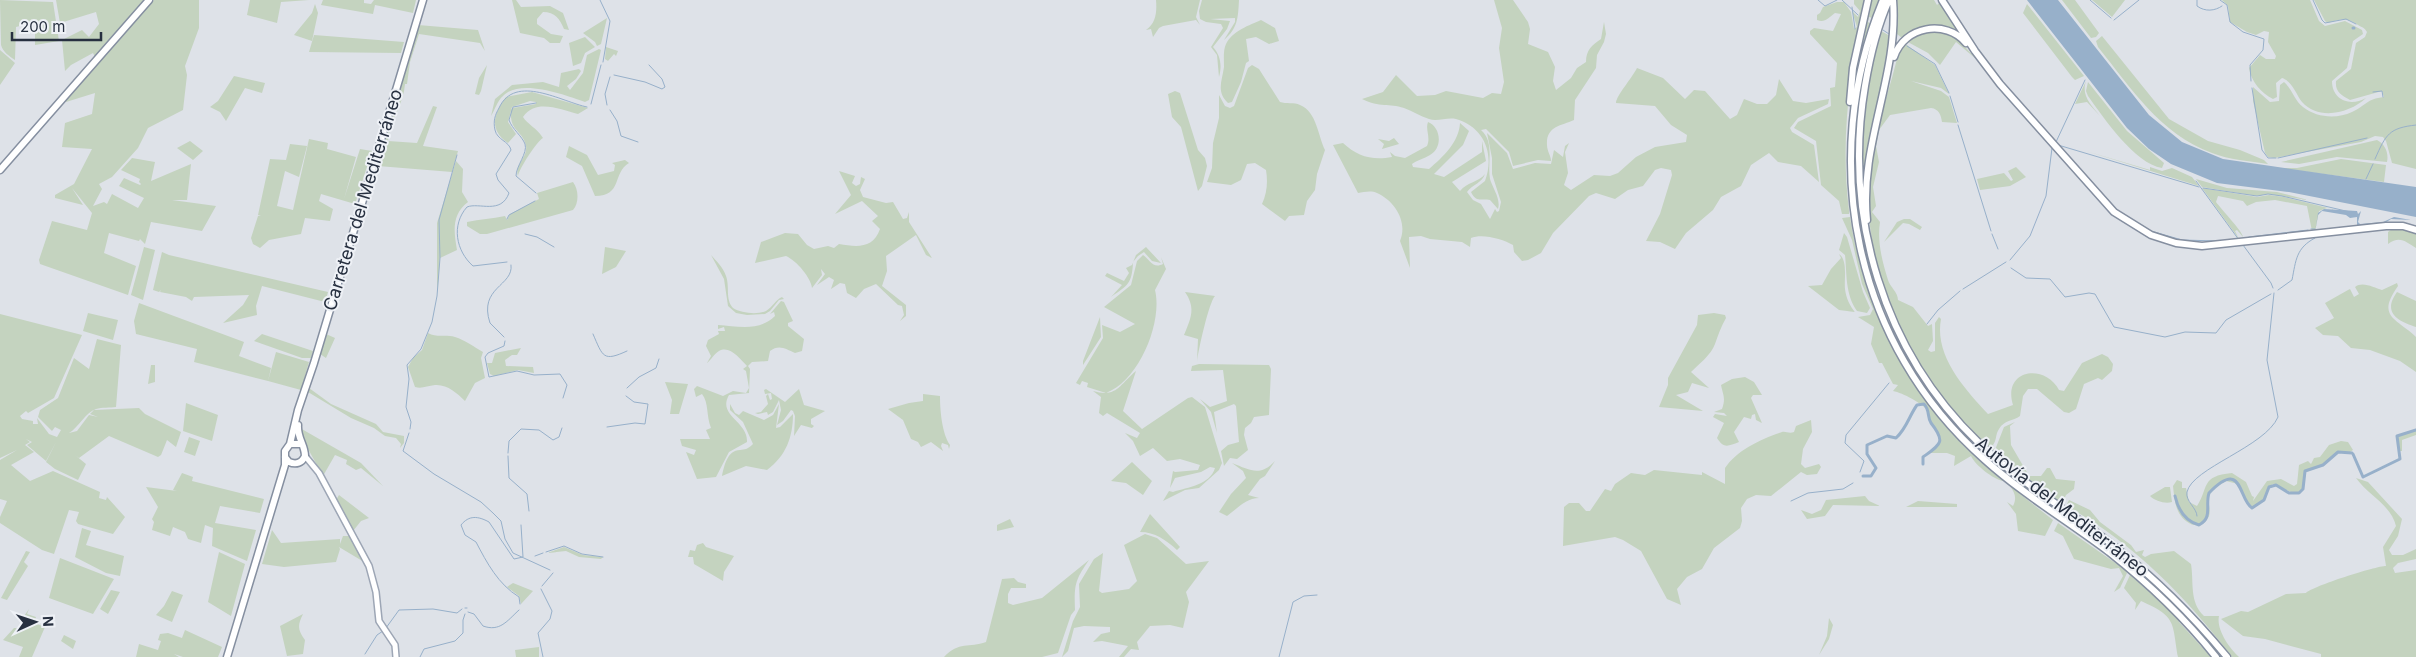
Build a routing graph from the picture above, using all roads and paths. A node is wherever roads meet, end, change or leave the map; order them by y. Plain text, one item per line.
1 (149, 0) edge
2 (423, 0) edge
3 (1868, 0) edge
4 (1883, 0) edge
5 (1889, 0) edge
6 (1893, 0) edge
7 (1942, 0) edge
8 (1872, 36) junction
9 (1975, 51) junction
10 (1887, 77) junction
11 (1850, 148) junction
12 (0, 170) edge
13 (2416, 230) edge
14 (1873, 266) junction
15 (302, 400) junction
16 (290, 444) junction
17 (300, 444) junction
18 (306, 456) junction
19 (286, 457) junction
20 (300, 462) junction
21 (293, 463) junction
22 (321, 477) junction
23 (279, 479) junction
24 (227, 657) edge
25 (396, 657) edge
26 (2216, 657) edge
27 (2227, 657) edge

1 - 12 highway
2 - 15 highway, Carretera del Mediterráneo
3 - 11 highway
4 - 8 highway, Autovía del Mediterráneo
5 - 8 highway, Autovía del Mediterráneo
6 - 10 highway
7 - 9 highway
8 - 11 highway, Autovía del Mediterráneo
8 - 14 highway, Autovía del Mediterráneo
9 - 10 highway
9 - 13 highway
10 - 14 highway
11 - 26 highway, Autovía del Mediterráneo
14 - 27 highway, Autovía del Mediterráneo
15 - 16 highway, Carretera del Mediterráneo
15 - 17 highway, Carretera del Mediterráneo
16 - 17 highway
16 - 19 highway
17 - 18 highway
18 - 20 highway
18 - 22 main road
19 - 21 highway
19 - 23 highway
20 - 21 highway
20 - 22 main road
21 - 23 highway
22 - 25 main road
23 - 24 highway

